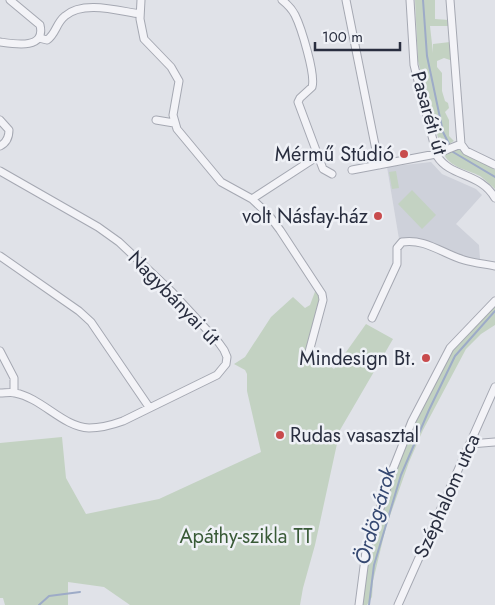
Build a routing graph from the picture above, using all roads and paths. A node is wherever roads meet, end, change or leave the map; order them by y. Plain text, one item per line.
1 (10, 0) edge
2 (141, 0) edge
3 (282, 0) edge
4 (346, 0) edge
5 (410, 0) edge
6 (450, 0) edge
7 (140, 14) junction
8 (39, 38) junction
9 (0, 42) edge
10 (0, 120) edge
11 (156, 120) dead end
12 (174, 123) junction
13 (459, 145) junction
14 (0, 146) edge
15 (440, 153) junction
16 (318, 156) junction
17 (379, 165) junction
18 (495, 165) edge
19 (352, 170) dead end
20 (0, 171) edge
21 (332, 174) dead end
22 (495, 198) edge
23 (252, 199) junction
24 (0, 256) edge
25 (495, 266) edge
26 (495, 301) edge
27 (372, 318) dead end
28 (0, 351) edge
29 (309, 352) dead end
30 (495, 387) edge
31 (0, 393) edge
32 (14, 393) junction
33 (149, 407) junction
34 (495, 442) edge
35 (470, 444) junction
36 (359, 605) edge
37 (398, 605) edge

1 - 8 street
2 - 7 street
3 - 16 street
4 - 17 street
5 - 15 street, Pasaréti út
6 - 13 street
7 - 8 street
7 - 12 street
8 - 9 street
10 - 14 street
11 - 12 street
12 - 23 street
13 - 15 street
13 - 18 street
15 - 17 street
15 - 22 street, Pasaréti út
16 - 21 street
16 - 23 street
17 - 19 street
20 - 33 street, Nagybányai út
23 - 29 street
24 - 33 street
25 - 27 street
26 - 36 street
28 - 32 street
30 - 35 street, Széphalom utca
31 - 32 street, Nagybányai út
32 - 33 street, Nagybányai út
34 - 35 street
35 - 37 street, Széphalom utca

